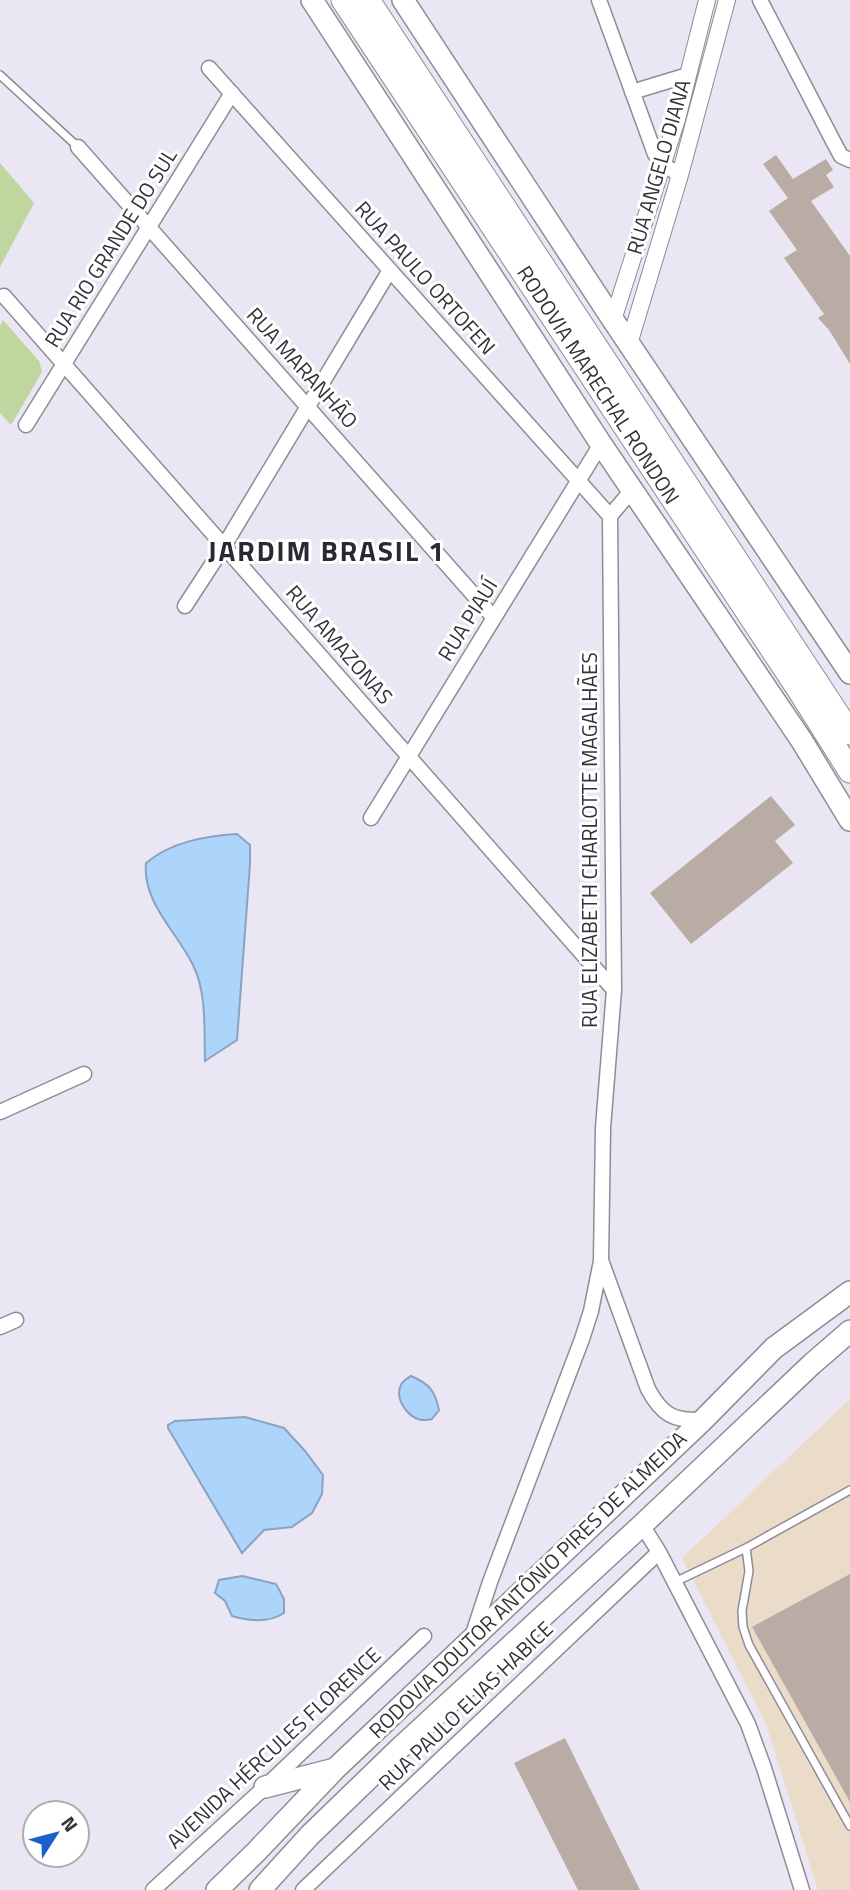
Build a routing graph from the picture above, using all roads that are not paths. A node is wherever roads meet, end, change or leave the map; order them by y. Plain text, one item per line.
1 (312, 0) edge
2 (343, 0) edge
3 (368, 0) edge
4 (404, 0) edge
5 (599, 0) edge
6 (707, 0) edge
7 (727, 0) edge
8 (760, 0) edge
9 (209, 68) dead end
10 (0, 75) edge
11 (688, 75) junction
12 (632, 92) junction
13 (232, 93) junction
14 (78, 147) joint
15 (850, 160) edge
16 (662, 164) junction
17 (680, 175) junction
18 (149, 227) junction
19 (390, 270) junction
20 (4, 296) dead end
21 (613, 320) junction
22 (629, 344) junction
23 (64, 364) junction
24 (308, 407) junction
25 (26, 425) dead end
26 (601, 444) junction
27 (578, 481) junction
28 (632, 490) junction
29 (610, 516) junction
30 (224, 546) junction
31 (185, 606) dead end
32 (494, 618) junction
33 (850, 673) edge
34 (850, 733) edge
35 (409, 756) junction
36 (850, 771) edge
37 (371, 818) dead end
38 (850, 820) edge
39 (614, 990) junction
40 (84, 1074) dead end
41 (0, 1112) edge
42 (601, 1261) junction
43 (850, 1292) edge
44 (16, 1320) dead end
45 (0, 1327) edge
46 (850, 1331) edge
47 (702, 1420) junction
48 (850, 1490) edge
49 (642, 1525) junction
50 (746, 1548) junction
51 (659, 1552) junction
52 (675, 1582) junction
53 (424, 1636) dead end
54 (472, 1638) junction
55 (335, 1769) junction
56 (265, 1787) junction
57 (850, 1826) edge
58 (153, 1890) edge
59 (217, 1890) edge
60 (260, 1890) edge
61 (303, 1890) edge
62 (802, 1890) edge

1 - 26 main road
2 - 36 highway, RODOVIA MARECHAL RONDON
3 - 34 highway, RODOVIA MARECHAL RONDON
4 - 21 main road
5 - 12 street
6 - 11 street, RUA ANGELO DIANA
7 - 17 street, RUA ANGELO DIANA
8 - 15 street
9 - 13 street, RUA PAULO ORTOFEN
10 - 14 lane
11 - 12 street
11 - 16 street, RUA ANGELO DIANA
12 - 16 street
13 - 18 street, RUA RIO GRANDE DO SUL
13 - 19 street, RUA PAULO ORTOFEN
14 - 18 street, RUA MARANHÃO
16 - 17 street
16 - 21 street, RUA ANGELO DIANA
17 - 22 street, RUA ANGELO DIANA
18 - 23 street, RUA RIO GRANDE DO SUL
18 - 24 street, RUA MARANHÃO
19 - 24 street
19 - 27 street, RUA PAULO ORTOFEN
20 - 23 street, RUA AMAZONAS
21 - 22 main road
22 - 33 main road
23 - 25 street, RUA RIO GRANDE DO SUL
23 - 30 street, RUA AMAZONAS
24 - 30 street
24 - 32 street, RUA MARANHÃO
26 - 27 street, RUA PIAUÍ
26 - 28 main road
27 - 29 street, RUA PAULO ORTOFEN
27 - 32 street, RUA PIAUÍ
28 - 29 street
28 - 38 main road
29 - 39 street, RUA ELIZABETH CHARLOTTE MAGALHÃES
30 - 31 street
30 - 35 street, RUA AMAZONAS
32 - 35 street, RUA PIAUÍ
35 - 37 street, RUA PIAUÍ
35 - 39 street, RUA AMAZONAS
39 - 42 street, RUA ELIZABETH CHARLOTTE MAGALHÃES
40 - 41 street
42 - 47 street
42 - 54 street, RUA ELIZABETH CHARLOTTE MAGALHÃES
43 - 47 main road, RODOVIA DOUTOR ANTÔNIO PIRES DE ALMEIDA
44 - 45 street
46 - 49 main road, RODOVIA DOUTOR ANTÔNIO PIRES DE ALMEIDA
47 - 54 main road, RODOVIA DOUTOR ANTÔNIO PIRES DE ALMEIDA
48 - 50 lane
49 - 51 street
49 - 60 main road, RODOVIA DOUTOR ANTÔNIO PIRES DE ALMEIDA
50 - 52 lane
50 - 57 lane
51 - 52 street
51 - 61 street, RUA PAULO ELIAS HABICE
52 - 62 street
53 - 56 street, AVENIDA HÉRCULES FLORENCE
54 - 55 main road, RODOVIA DOUTOR ANTÔNIO PIRES DE ALMEIDA
55 - 56 main road
55 - 59 main road, RODOVIA DOUTOR ANTÔNIO PIRES DE ALMEIDA
56 - 58 street, AVENIDA HÉRCULES FLORENCE

